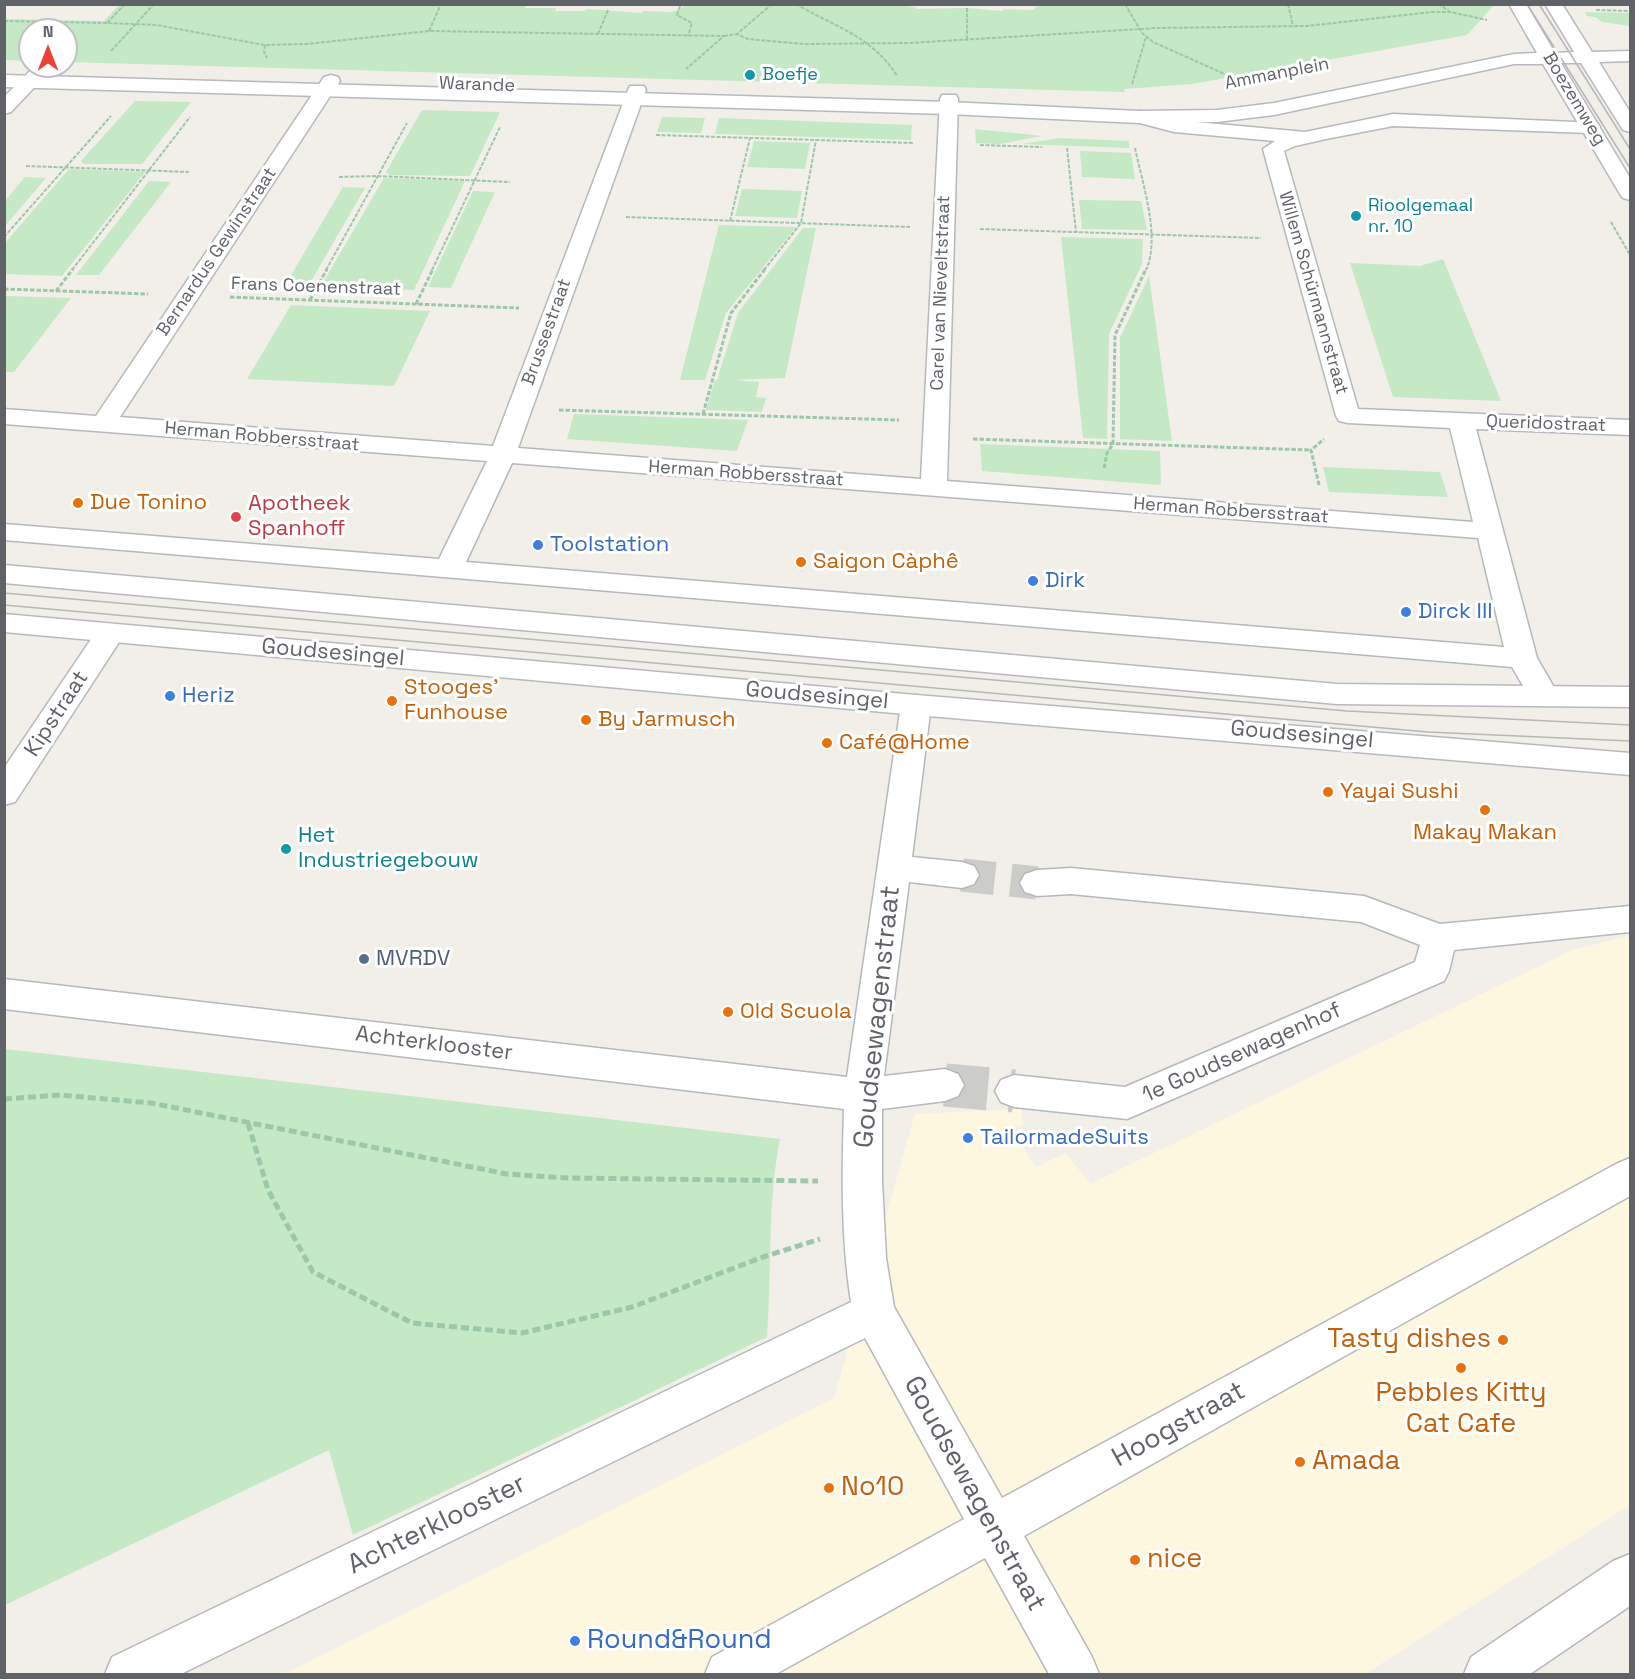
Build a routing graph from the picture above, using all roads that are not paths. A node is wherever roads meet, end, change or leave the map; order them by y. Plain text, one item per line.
1 (1517, 4) edge
2 (1553, 4) edge
3 (1630, 42) edge
4 (1541, 44) junction
5 (1582, 48) junction
6 (1630, 56) edge
7 (1378, 69) dead end
8 (78, 77) edge
9 (22, 78) edge
10 (32, 78) edge
11 (4, 81) edge
12 (328, 86) junction
13 (634, 95) junction
14 (1204, 98) dead end
15 (949, 104) junction
16 (4, 108) edge
17 (1135, 112) junction
18 (1630, 126) edge
19 (1590, 127) junction
20 (1316, 135) junction
21 (1630, 194) edge
22 (4, 416) edge
23 (1461, 421) junction
24 (103, 424) junction
25 (1628, 433) edge
26 (502, 456) junction
27 (934, 488) junction
28 (1488, 531) junction
29 (4, 532) edge
30 (448, 570) junction
31 (4, 574) edge
32 (4, 623) edge
33 (110, 633) junction
34 (1522, 658) junction
35 (1544, 696) junction
36 (1630, 697) edge
37 (916, 705) junction
38 (1630, 764) edge
39 (7, 786) edge
40 (894, 868) junction
41 (962, 875) tunnel mouth
42 (1037, 883) tunnel mouth
43 (1630, 919) edge
44 (1439, 938) junction
45 (4, 994) edge
46 (945, 1085) tunnel mouth
47 (1014, 1091) tunnel mouth
48 (863, 1095) junction
49 (1630, 1176) edge
50 (874, 1312) junction
51 (992, 1528) junction
52 (1630, 1578) edge
53 (129, 1674) edge
54 (729, 1674) edge
55 (1075, 1674) edge
56 (1488, 1674) edge

1 - 4 street, Boezemweg
2 - 5 street, Boezemweg
3 - 5 street
4 - 5 street, Ammanplein
4 - 7 street, Ammanplein
4 - 17 street, Ammanplein
4 - 19 street, Boezemweg
5 - 6 street
5 - 18 street, Boezemweg
8 - 12 street, Warande
9 - 11 street, Warande
10 - 16 street
12 - 13 street, Warande
12 - 24 street, Bernardus Gewinstraat
13 - 15 street, Warande
13 - 26 street, Brussestraat
14 - 17 street, Ammanplein
15 - 17 street, Ammanplein
15 - 27 street, Carel van Nieveltstraat
17 - 20 street, Ammanplein
19 - 20 street, Ammanplein
19 - 21 street, Boezemweg
20 - 23 street, Willem Schürmannstraat
22 - 24 street, Herman Robbersstraat
23 - 25 street, Queridostraat
23 - 28 street
24 - 26 street, Herman Robbersstraat
26 - 27 street, Herman Robbersstraat
26 - 30 street, Brussestraat
27 - 28 street, Herman Robbersstraat
28 - 34 street
29 - 30 street
30 - 34 street
31 - 35 street, Goudsesingel
32 - 33 street, Goudsesingel
33 - 37 street, Goudsesingel
33 - 39 street, Kipstraat
34 - 35 street
35 - 36 street, Goudsesingel
37 - 38 street, Goudsesingel
37 - 40 street, Goudsewagenstraat
40 - 41 street
40 - 48 street, Goudsewagenstraat
42 - 44 street
43 - 44 street
44 - 47 street, 1e Goudsewagenhof
45 - 48 street, Achterklooster
46 - 48 street
48 - 50 street, Goudsewagenstraat
49 - 51 street, Hoogstraat
50 - 51 street, Goudsewagenstraat
50 - 53 street, Achterklooster
51 - 54 street, Hoogstraat
51 - 55 street, Goudsewagenstraat
52 - 56 street

